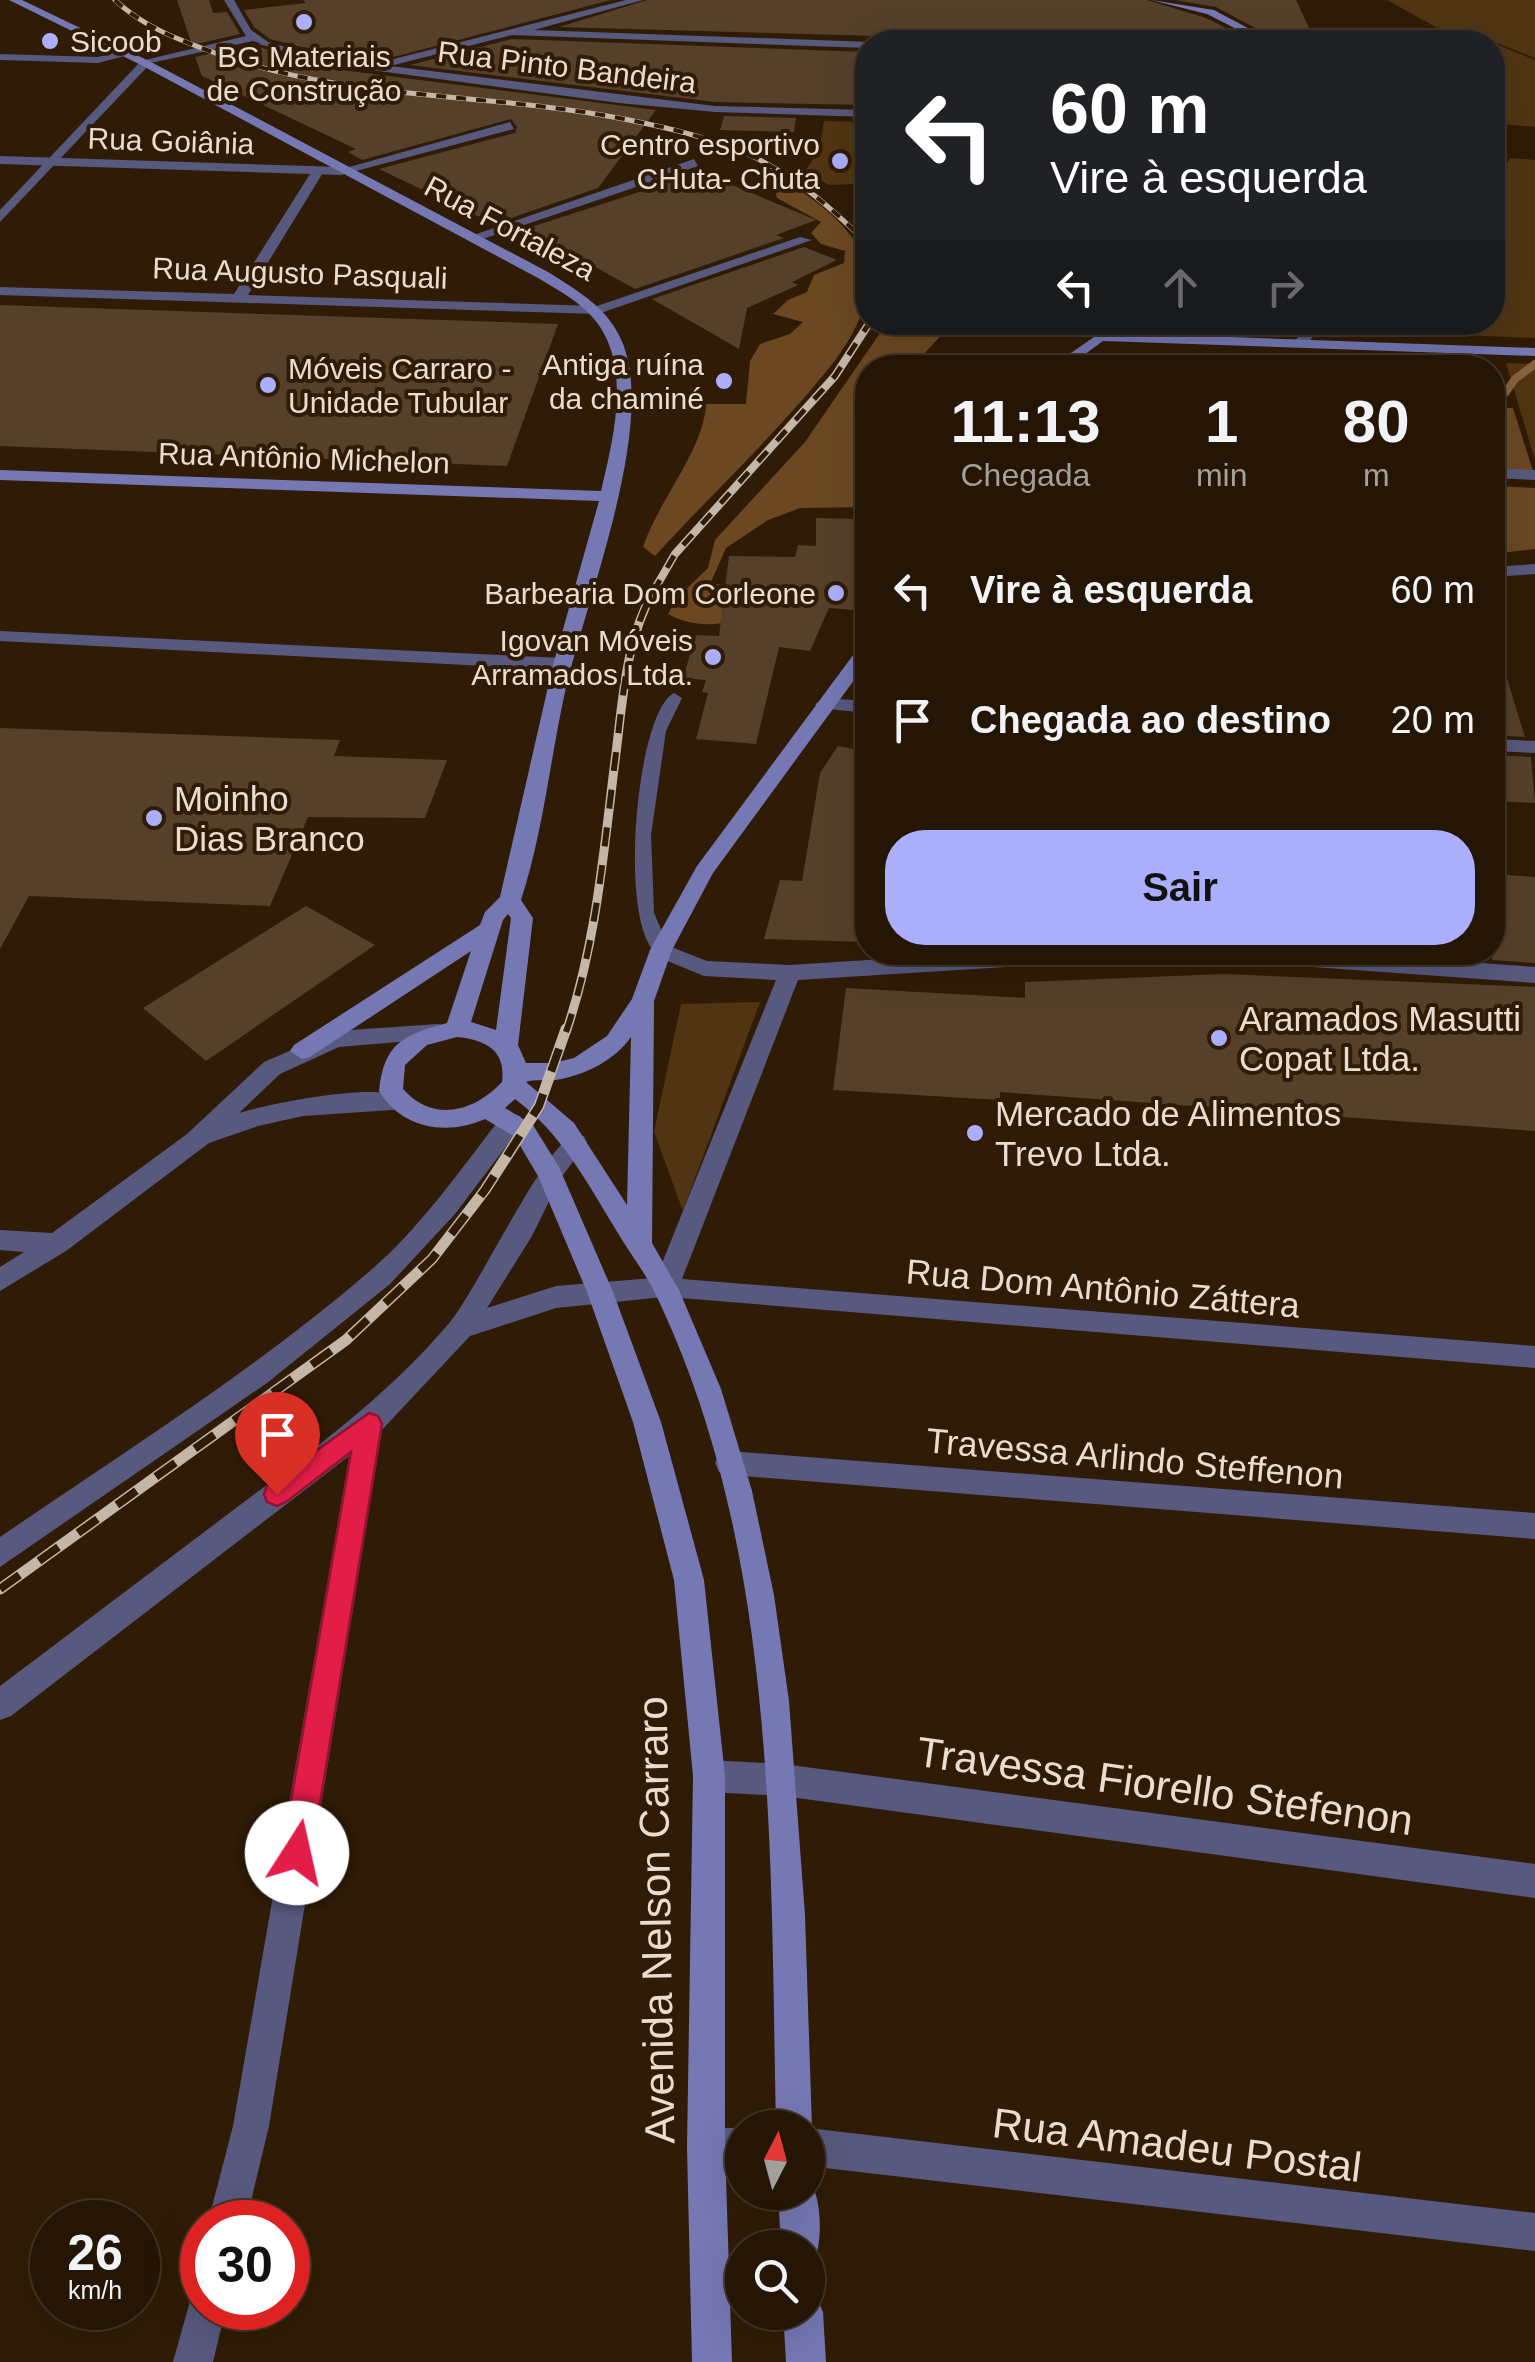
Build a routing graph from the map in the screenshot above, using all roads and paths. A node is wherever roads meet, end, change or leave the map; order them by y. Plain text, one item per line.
1 (14, 0) edge
2 (229, 0) edge
3 (638, 0) edge
4 (1156, 0) edge
5 (1245, 30) edge
6 (510, 32) junction
7 (258, 41) junction
8 (855, 45) edge
9 (124, 54) junction
10 (0, 58) edge
11 (98, 60) junction
12 (148, 65) junction
13 (371, 68) junction
14 (855, 114) edge
15 (510, 126) dead end
16 (0, 160) edge
17 (53, 162) junction
18 (694, 162) dead end
19 (318, 171) junction
20 (341, 171) junction
21 (0, 218) edge
22 (472, 238) junction
23 (806, 240) dead end
24 (0, 290) edge
25 (240, 298) junction
26 (598, 310) junction
27 (1104, 335) edge
28 (1249, 335) edge
29 (1302, 335) edge
30 (1100, 338) junction
31 (1294, 342) junction
32 (1535, 352) edge
33 (1075, 355) edge
34 (1505, 474) edge
35 (0, 475) edge
36 (1535, 475) edge
37 (606, 496) junction
38 (1535, 569) edge
39 (1505, 571) edge
40 (0, 636) edge
41 (562, 664) junction
42 (855, 664) edge
43 (674, 698) dead end
44 (825, 704) junction
45 (855, 705) edge
46 (1505, 745) edge
47 (1535, 747) edge
48 (510, 900) junction
49 (489, 929) junction
50 (661, 950) junction
51 (916, 965) edge
52 (1395, 965) edge
53 (790, 973) junction
54 (1535, 975) edge
55 (642, 1001) junction
56 (447, 1030) junction
57 (506, 1045) junction
58 (302, 1052) junction
59 (516, 1078) junction
60 (399, 1103) junction
61 (500, 1116) junction
62 (196, 1140) junction
63 (575, 1143) junction
64 (550, 1174) junction
65 (0, 1240) edge
66 (56, 1244) junction
67 (639, 1246) junction
68 (0, 1280) edge
69 (665, 1288) junction
70 (600, 1292) junction
71 (462, 1328) junction
72 (1535, 1358) edge
73 (369, 1424) junction
74 (729, 1463) junction
75 (1535, 1526) edge
76 (0, 1554) edge
77 (0, 1705) edge
78 (708, 1776) junction
79 (783, 1780) junction
80 (1535, 1881) edge
81 (793, 2110) edge
82 (724, 2146) edge
83 (825, 2148) edge
84 (232, 2200) edge
85 (1535, 2232) edge
86 (201, 2330) edge
87 (805, 2330) edge
88 (193, 2362) edge
89 (712, 2362) edge
90 (806, 2362) edge

1 - 9 main road, Rua Fortaleza
2 - 7 street
3 - 6 street
4 - 5 main road
6 - 8 street
6 - 13 street
7 - 12 street
7 - 13 street, Rua Pinto Bandeira
9 - 11 street
9 - 12 main road, Rua Fortaleza
10 - 11 street
11 - 12 street
12 - 17 street
12 - 20 main road, Rua Fortaleza
13 - 14 street, Rua Pinto Bandeira
15 - 20 street, Rua Goiânia
16 - 17 street, Rua Goiânia
17 - 19 street, Rua Goiânia
17 - 21 street
18 - 22 street
19 - 20 street, Rua Goiânia
19 - 25 street
20 - 22 main road, Rua Fortaleza
22 - 26 main road, Rua Fortaleza
23 - 26 street
24 - 25 street, Rua Augusto Pasquali
25 - 26 street, Rua Augusto Pasquali
26 - 37 main road, Rua Fortaleza
27 - 30 main road
28 - 31 main road
29 - 31 street
30 - 31 main road
30 - 33 main road
31 - 32 main road
34 - 36 street
35 - 37 main road, Rua Antônio Michelon
37 - 41 main road, Rua Fortaleza
38 - 39 street
40 - 41 street
41 - 48 main road, Rua Fortaleza
42 - 44 main road
43 - 50 lane
44 - 45 street
44 - 50 main road
46 - 47 street
48 - 49 main road, Rua Fortaleza
48 - 57 main road, Rua Fortaleza
49 - 56 main road, Rua Fortaleza
49 - 58 main road
50 - 53 street
50 - 55 main road
51 - 53 street
52 - 54 street
53 - 69 street
55 - 59 main road
55 - 67 main road
56 - 57 main road
56 - 58 street
56 - 60 main road
57 - 59 main road
58 - 62 street
59 - 61 main road
59 - 63 main road
60 - 61 main road
60 - 62 street
61 - 64 main road, Avenida Nelson Carraro
61 - 76 street
62 - 66 street
63 - 64 street
63 - 67 main road
64 - 70 main road, Avenida Nelson Carraro
64 - 71 street
65 - 66 street
66 - 68 street
67 - 69 main road
69 - 70 street, Rua Dom Antônio Záttera
69 - 72 street, Rua Dom Antônio Záttera
69 - 74 main road
70 - 71 street, Rua Dom Antônio Záttera
70 - 78 main road, Avenida Nelson Carraro
71 - 73 street
73 - 77 street
73 - 84 street
74 - 75 street, Travessa Arlindo Steffenon
74 - 79 main road
78 - 79 street, Travessa Fiorello Stefenon
78 - 82 main road, Avenida Nelson Carraro
79 - 80 street, Travessa Fiorello Stefenon
79 - 81 main road
82 - 89 main road, Avenida Nelson Carraro
83 - 85 street, Rua Amadeu Postal
86 - 88 street
87 - 90 main road

